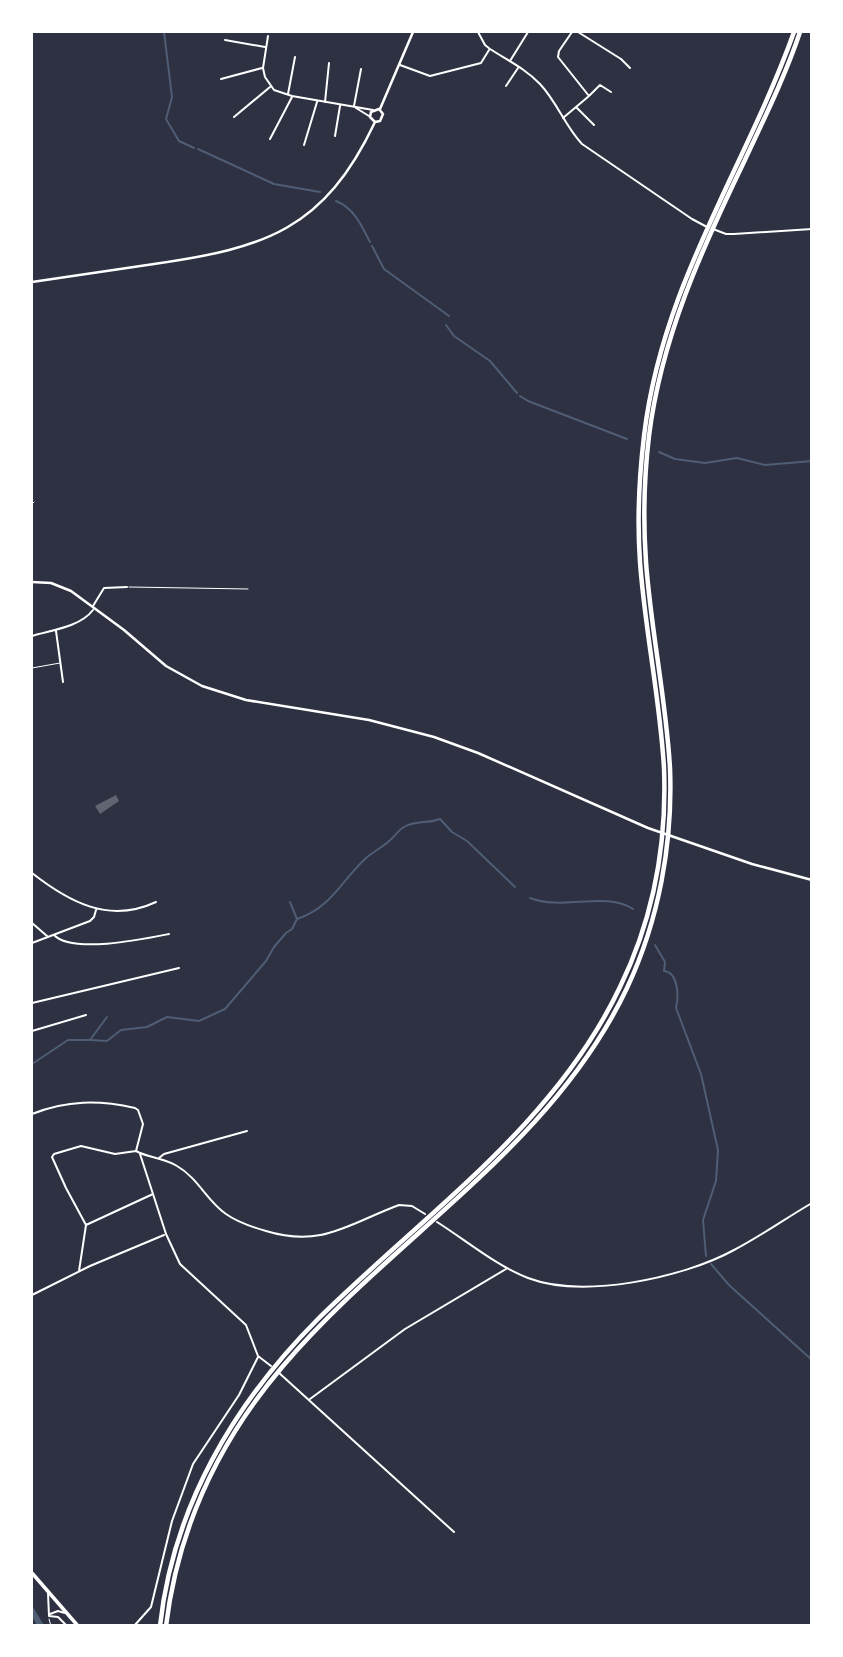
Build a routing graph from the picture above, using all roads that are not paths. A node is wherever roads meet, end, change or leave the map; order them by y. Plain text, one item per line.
1 (413, 32) edge
2 (478, 32) edge
3 (528, 32) edge
4 (572, 32) edge
5 (578, 32) edge
6 (794, 32) edge
7 (800, 32) edge
8 (268, 36) dead end
9 (225, 40) dead end
10 (266, 47) junction
11 (489, 49) junction
12 (295, 57) dead end
13 (510, 62) junction
14 (329, 63) dead end
15 (399, 65) junction
16 (518, 67) junction
17 (263, 68) junction
18 (630, 68) dead end
19 (361, 69) dead end
20 (221, 79) dead end
21 (271, 86) junction
22 (506, 86) dead end
23 (611, 92) dead end
24 (288, 95) junction
25 (292, 96) junction
26 (589, 96) junction
27 (317, 101) junction
28 (325, 103) junction
29 (340, 105) junction
30 (355, 107) junction
31 (576, 107) junction
32 (379, 109) junction
33 (373, 110) junction
34 (234, 117) dead end
35 (370, 117) junction
36 (562, 118) junction
37 (375, 122) junction
38 (594, 125) dead end
39 (335, 136) dead end
40 (270, 139) dead end
41 (304, 145) dead end
42 (811, 229) edge
43 (32, 282) edge
44 (643, 477) junction
45 (32, 582) edge
46 (127, 587) joint
47 (248, 589) dead end
48 (93, 607) junction
49 (55, 629) junction
50 (32, 636) edge
51 (60, 663) junction
52 (32, 668) edge
53 (63, 682) dead end
54 (32, 873) edge
55 (811, 880) edge
56 (156, 902) dead end
57 (96, 910) junction
58 (32, 923) edge
59 (169, 934) dead end
60 (54, 935) junction
61 (48, 937) junction
62 (32, 943) edge
63 (179, 968) dead end
64 (32, 1003) edge
65 (86, 1015) dead end
66 (32, 1031) edge
67 (32, 1114) edge
68 (247, 1131) dead end
69 (136, 1151) junction
70 (141, 1154) junction
71 (158, 1159) junction
72 (154, 1194) junction
73 (811, 1203) edge
74 (425, 1214) dead end
75 (437, 1217) junction
76 (86, 1225) junction
77 (425, 1225) junction
78 (166, 1234) junction
79 (507, 1268) junction
80 (79, 1272) junction
81 (32, 1295) edge
82 (258, 1356) junction
83 (309, 1400) junction
84 (454, 1532) dead end
85 (32, 1573) edge
86 (48, 1593) junction
87 (57, 1602) junction
88 (50, 1609) junction
89 (68, 1614) junction
90 (49, 1616) junction
91 (51, 1626) edge
92 (67, 1626) edge
93 (78, 1626) edge
94 (134, 1626) edge
95 (160, 1626) edge
96 (166, 1626) edge

1 - 15 street
2 - 11 street
3 - 13 street
4 - 26 street
5 - 18 street
6 - 44 highway
7 - 44 highway
8 - 10 street
9 - 10 street
10 - 17 street
11 - 13 street
11 - 15 street
12 - 24 street
13 - 16 street
14 - 28 street
15 - 32 street
16 - 22 street
16 - 36 street
17 - 20 street
17 - 21 street
19 - 30 street
21 - 24 street
21 - 34 street
23 - 26 street
24 - 25 street
25 - 27 street
25 - 40 street
26 - 31 street
27 - 28 street
27 - 41 street
28 - 29 street
29 - 30 street
29 - 39 street
30 - 33 street
30 - 35 street
31 - 36 street
31 - 38 street
32 - 33 street
32 - 37 street
33 - 35 street
35 - 37 street
36 - 42 street
37 - 43 street
44 - 75 highway
45 - 48 street
46 - 47 lane
46 - 48 street
48 - 49 street
48 - 55 street
49 - 50 street
49 - 51 street
51 - 52 lane
51 - 53 street
54 - 57 street
56 - 57 street
57 - 60 street
58 - 61 street
59 - 60 street
60 - 61 street
61 - 62 street
63 - 64 street
65 - 66 street
67 - 69 street
68 - 71 street
69 - 70 street
69 - 76 street
70 - 71 street
70 - 72 street
71 - 74 street
72 - 76 street
72 - 78 street
73 - 79 street
75 - 77 highway
75 - 79 street
76 - 80 street
77 - 95 highway
77 - 96 highway
78 - 80 street
78 - 82 street
79 - 83 street
80 - 81 street
82 - 83 street
82 - 94 street
83 - 84 street
85 - 86 main road
86 - 87 main road
86 - 88 street
87 - 88 street
87 - 89 main road
88 - 90 street
89 - 90 street
89 - 93 main road
90 - 91 lane
90 - 92 street

